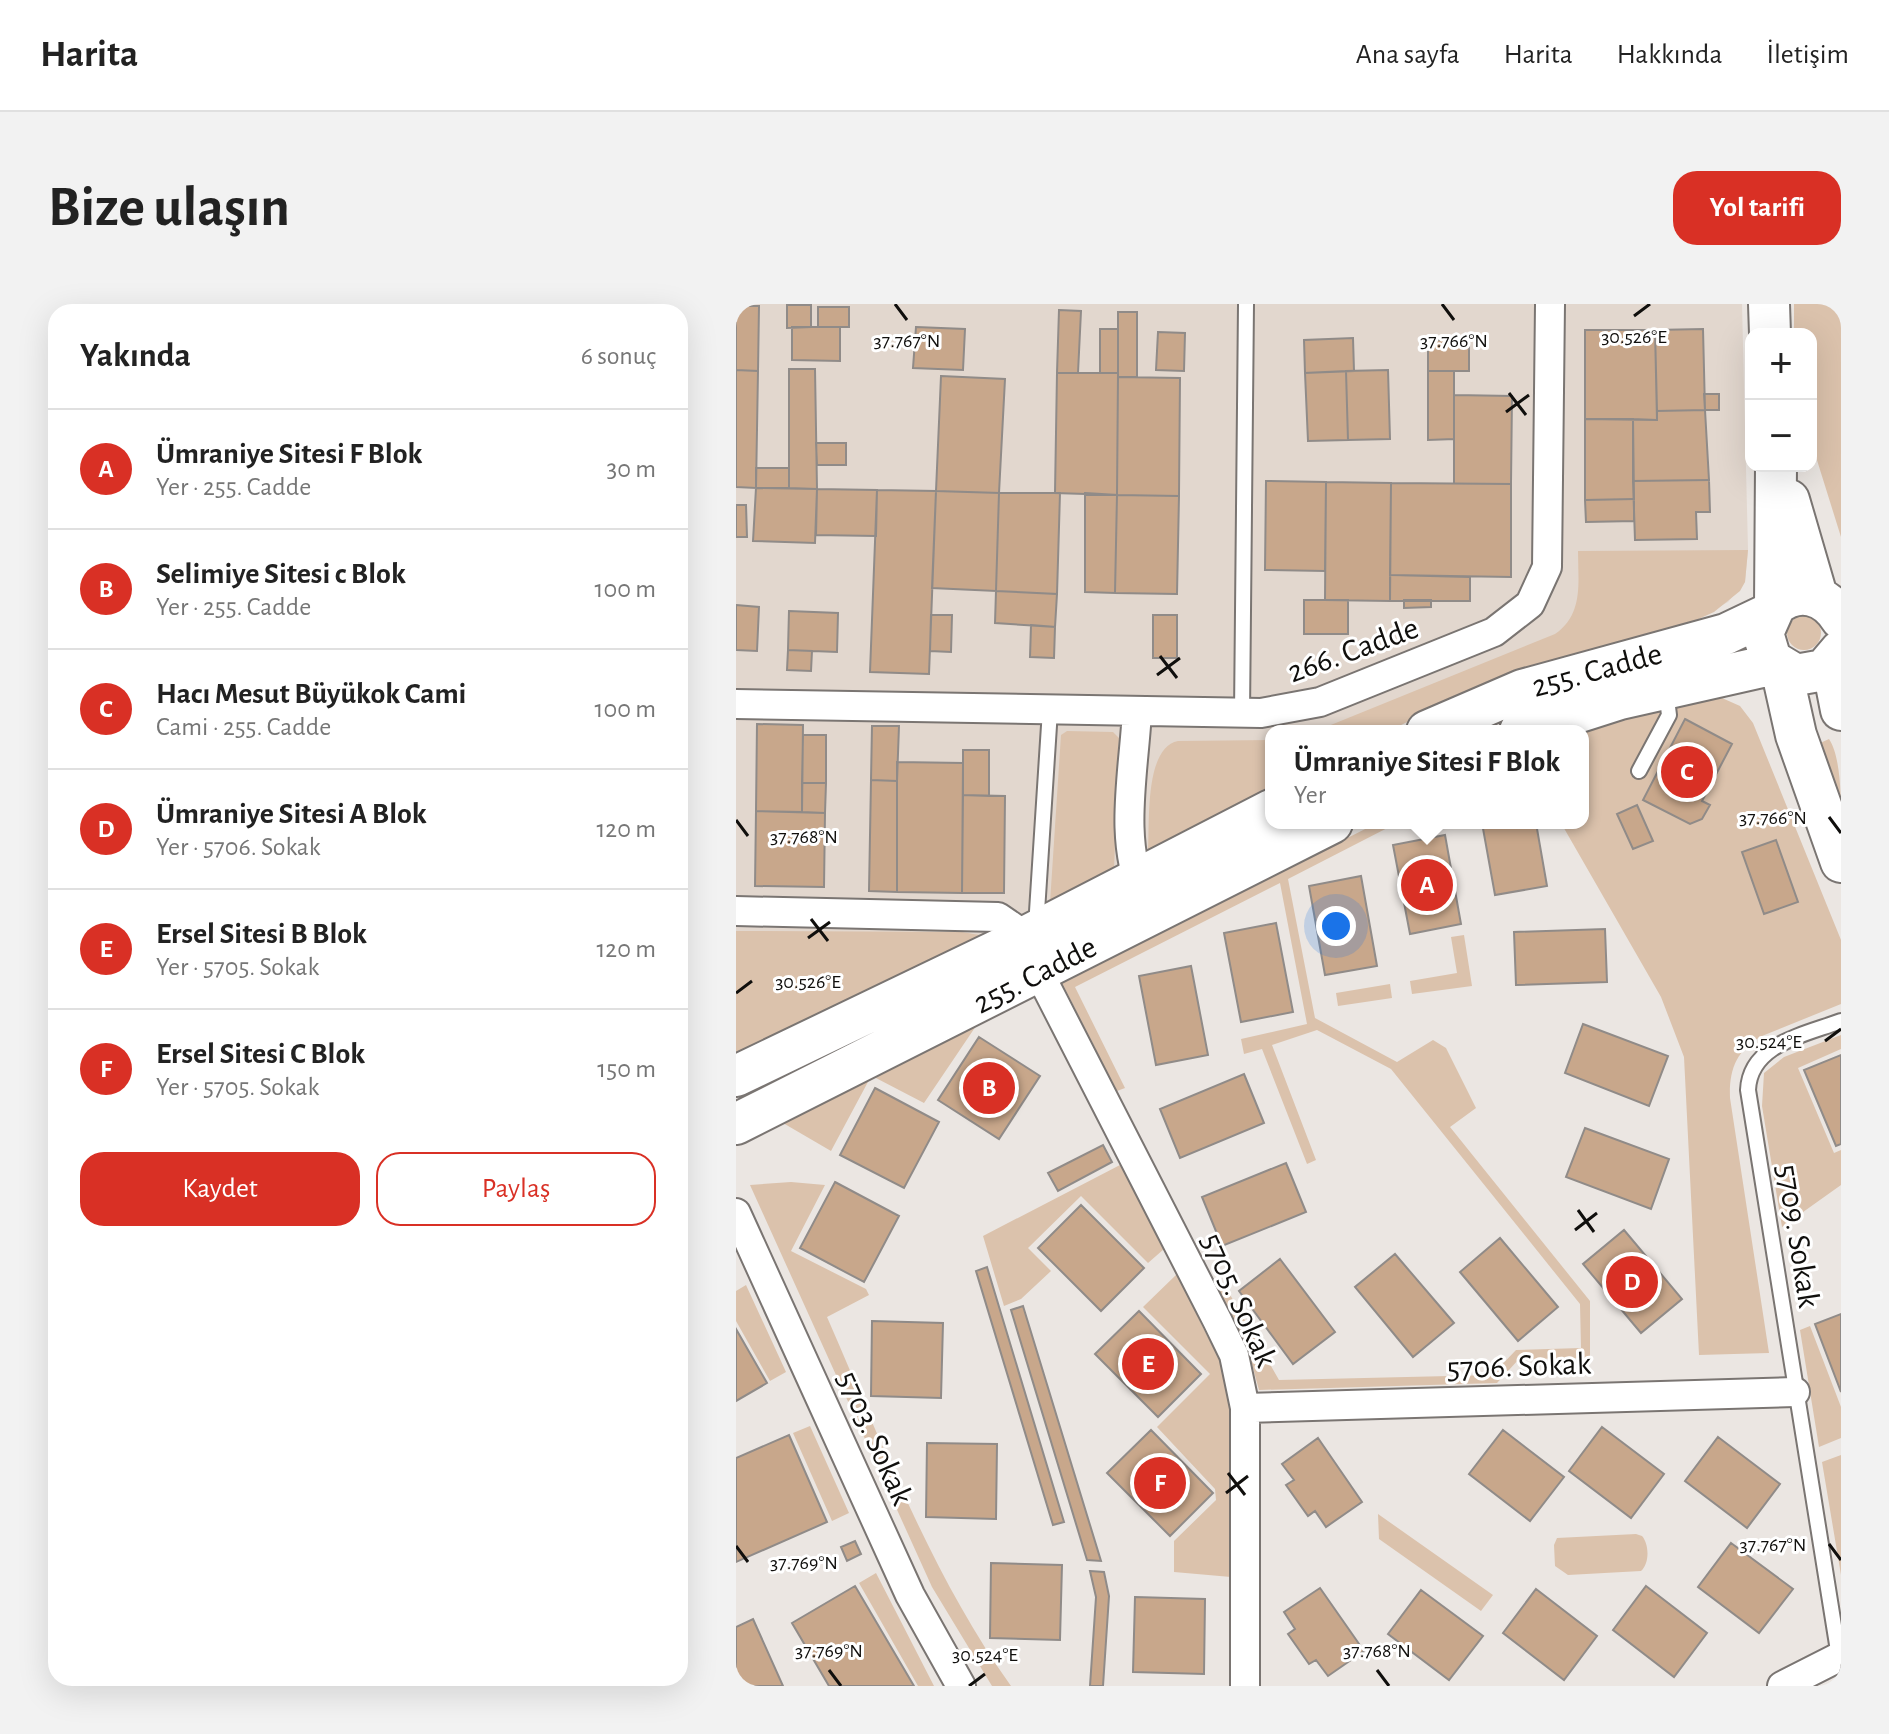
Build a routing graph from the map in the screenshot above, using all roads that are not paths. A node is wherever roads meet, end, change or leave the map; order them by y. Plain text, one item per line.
1 (1246, 304) edge
2 (1550, 304) edge
3 (1769, 304) edge
4 (1770, 328) edge
5 (1778, 472) edge
6 (1780, 472) edge
7 (1771, 610) junction
8 (1835, 631) edge
9 (1778, 666) junction
10 (1666, 689) junction
11 (736, 704) edge
12 (1050, 710) junction
13 (1841, 710) edge
14 (1137, 711) junction
15 (1242, 714) junction
16 (1441, 725) edge
17 (1537, 725) edge
18 (1639, 771) dead end
19 (1265, 813) edge
20 (1320, 829) edge
21 (1841, 862) edge
22 (1136, 879) junction
23 (736, 911) edge
24 (1153, 915) junction
25 (1028, 935) junction
26 (1039, 974) junction
27 (1841, 1021) edge
28 (736, 1076) edge
29 (736, 1124) edge
30 (736, 1213) edge
31 (1795, 1392) junction
32 (1245, 1408) junction
33 (1834, 1664) edge
34 (961, 1686) edge
35 (1245, 1686) edge
36 (1782, 1686) edge

1 - 15 lane
2 - 15 street, 266. Cadde
3 - 4 main road
5 - 7 main road
6 - 8 main road
7 - 8 main road
7 - 9 main road
7 - 16 main road, 255. Cadde
8 - 9 main road
8 - 13 main road
9 - 10 main road, 255. Cadde
9 - 21 main road
10 - 17 main road, 255. Cadde
10 - 18 lane
11 - 12 street, 266. Cadde
12 - 14 street, 266. Cadde
12 - 25 lane
14 - 15 street, 266. Cadde
14 - 22 street
19 - 22 main road, 255. Cadde
20 - 24 main road, 255. Cadde
22 - 24 street
22 - 25 main road, 255. Cadde
23 - 25 street
24 - 26 main road, 255. Cadde
25 - 26 street, 5705. Sokak
25 - 28 main road, 255. Cadde
26 - 29 main road, 255. Cadde
26 - 32 street, 5705. Sokak
27 - 31 lane, 5709. Sokak
30 - 34 street, 5703. Sokak
31 - 32 street, 5706. Sokak
31 - 33 lane, 5709. Sokak
32 - 35 street, 5705. Sokak
33 - 36 street

